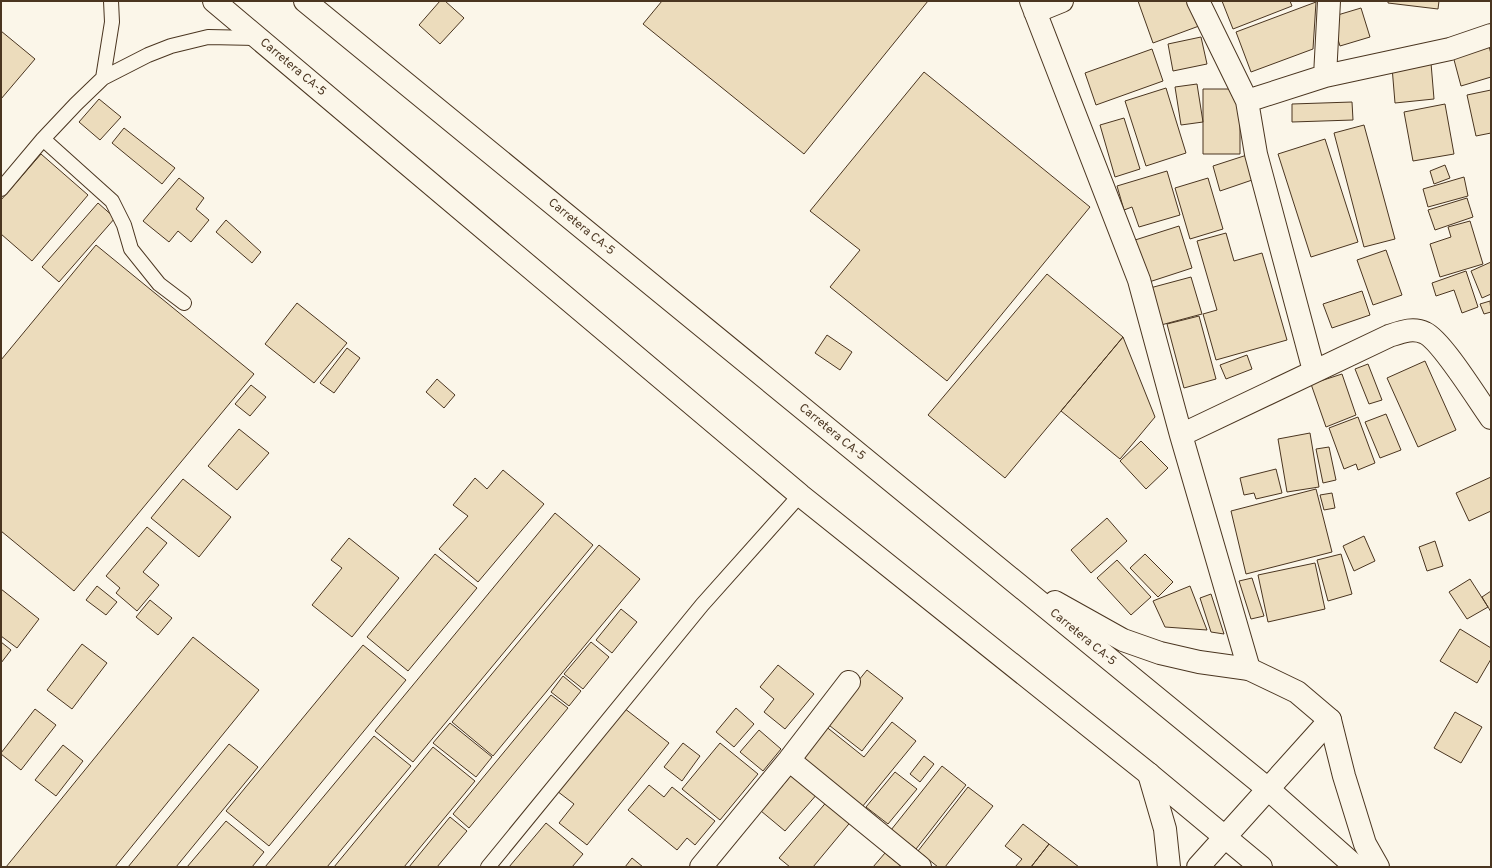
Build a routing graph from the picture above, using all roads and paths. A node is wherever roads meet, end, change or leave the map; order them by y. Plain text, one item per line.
1 (111, 1) edge
2 (214, 1) edge
3 (305, 1) edge
4 (1062, 1) edge
5 (1198, 1) edge
6 (1329, 1) edge
7 (1033, 6) edge
8 (1491, 35) edge
9 (258, 38) junction
10 (1325, 76) junction
11 (104, 78) junction
12 (1248, 101) junction
13 (43, 139) junction
14 (1, 189) edge
15 (184, 303) dead end
16 (1314, 371) junction
17 (1491, 418) edge
18 (1181, 435) junction
19 (800, 495) junction
20 (1013, 580) junction
21 (1249, 669) junction
22 (849, 682) dead end
23 (1330, 720) junction
24 (789, 760) junction
25 (1149, 774) junction
26 (1268, 789) junction
27 (1225, 837) junction
28 (488, 867) edge
29 (701, 867) edge
30 (920, 867) edge
31 (1169, 867) edge
32 (1198, 867) edge
33 (1261, 867) edge
34 (1356, 867) edge
35 (1378, 867) edge

1 - 11 lane
2 - 9 main road, Carretera CA-5
3 - 20 main road, Carretera CA-5
4 - 7 main road
5 - 12 main road
6 - 10 main road
7 - 18 main road
8 - 10 main road
9 - 11 lane
9 - 19 main road, Carretera CA-5
10 - 12 main road
11 - 13 lane
12 - 16 main road
13 - 14 lane
13 - 15 lane
16 - 17 main road
16 - 18 main road
18 - 21 main road
19 - 25 main road, Carretera CA-5
19 - 28 lane
20 - 21 main road
20 - 26 main road, Carretera CA-5
21 - 23 main road
22 - 24 main road
23 - 26 main road
23 - 35 main road
24 - 29 main road
24 - 30 main road
25 - 27 main road, Carretera CA-5
25 - 31 main road
26 - 27 main road
26 - 34 main road, Carretera CA-5
27 - 32 main road
27 - 33 main road, Carretera CA-5

